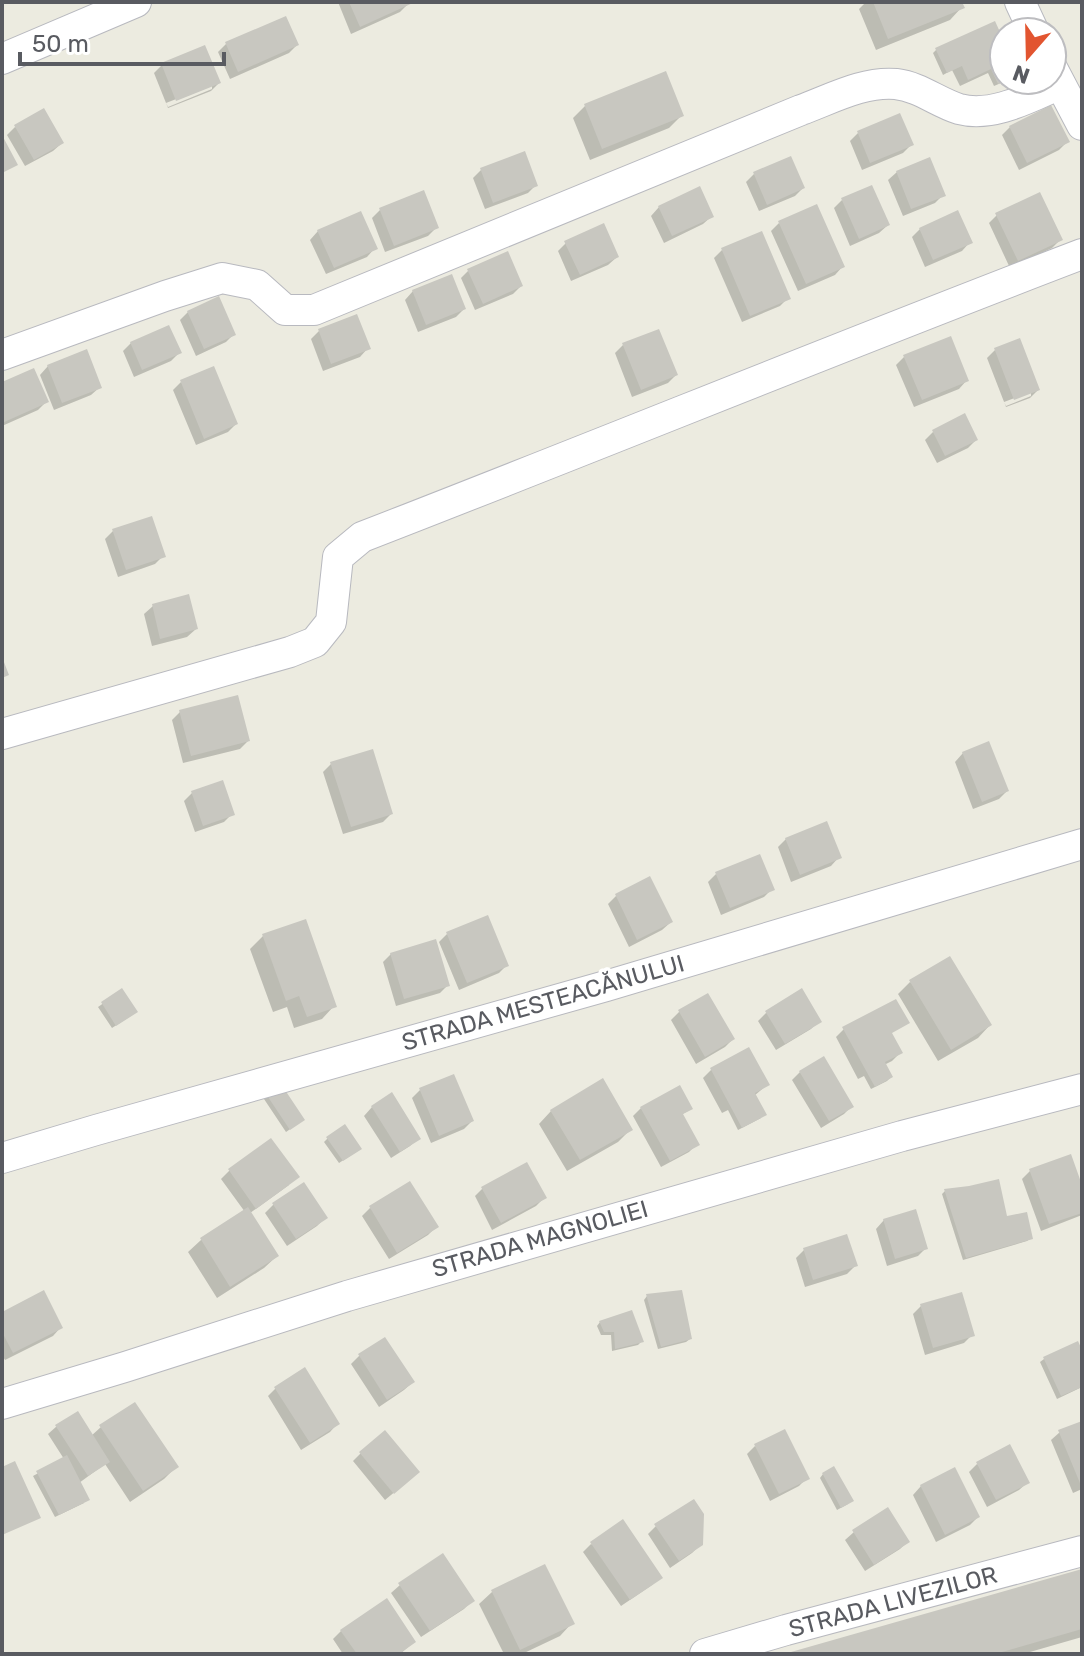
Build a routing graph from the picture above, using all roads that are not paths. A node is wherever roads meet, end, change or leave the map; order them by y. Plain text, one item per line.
1 (136, 2) edge
2 (2, 59) edge
3 (1022, 96) edge
4 (1067, 96) edge
5 (1082, 125) edge
6 (1082, 254) edge
7 (2, 355) edge
8 (2, 734) edge
9 (1082, 844) edge
10 (1082, 1089) edge
11 (2, 1158) edge
12 (2, 1404) edge
13 (1082, 1551) edge
14 (705, 1654) edge

1 - 2 street
3 - 7 street
4 - 5 street
6 - 8 street
9 - 11 street, STRADA MESTEACĂNULUI
10 - 12 street, STRADA MAGNOLIEI
13 - 14 street, STRADA LIVEZILOR

